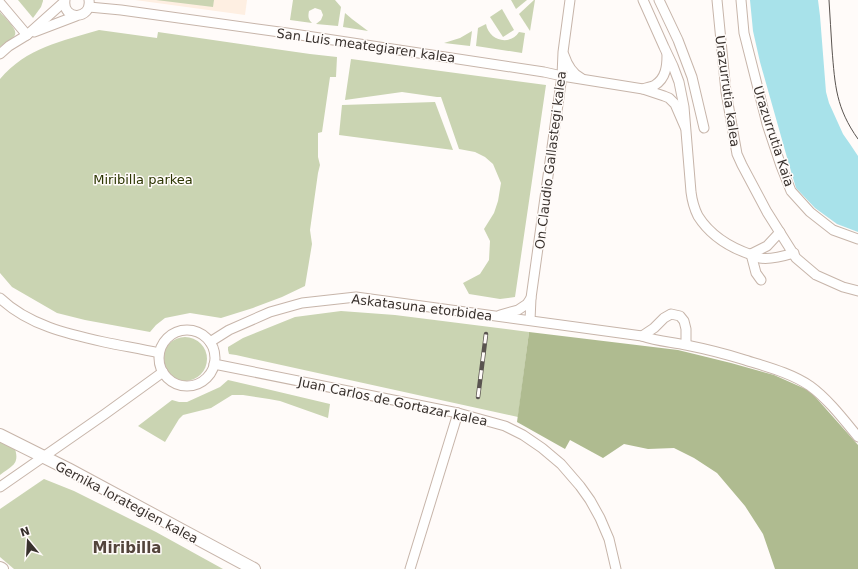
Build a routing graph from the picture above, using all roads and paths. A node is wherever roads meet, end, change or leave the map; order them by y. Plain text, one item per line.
1 (570, 0) edge
2 (643, 0) edge
3 (659, 0) edge
4 (716, 0) edge
5 (741, 0) edge
6 (64, 1) edge
7 (0, 3) edge
8 (89, 4) edge
9 (76, 16) junction
10 (27, 35) junction
11 (563, 52) junction
12 (0, 54) edge
13 (667, 54) junction
14 (562, 76) junction
15 (584, 80) junction
16 (643, 88) junction
17 (685, 127) junction
18 (704, 128) dead end
19 (780, 232) junction
20 (858, 239) edge
21 (794, 253) junction
22 (751, 254) junction
23 (761, 280) dead end
24 (858, 291) edge
25 (0, 298) edge
26 (532, 298) junction
27 (497, 316) junction
28 (530, 320) junction
29 (642, 336) junction
30 (210, 342) junction
31 (686, 344) junction
32 (159, 354) junction
33 (214, 364) junction
34 (163, 372) junction
35 (458, 413) junction
36 (0, 435) edge
37 (858, 437) edge
38 (43, 458) junction
39 (0, 487) edge
40 (254, 569) edge
41 (410, 569) edge
42 (616, 569) edge

1 - 11 street, On Claudio Gallastegi kalea
2 - 13 street
3 - 18 street
4 - 19 street, Urazurrutia kalea
5 - 20 street, Urazurrutia Kaia
6 - 9 street
6 - 10 street
7 - 10 street
8 - 9 street
8 - 14 street, San Luis meategiaren kalea
9 - 10 street
10 - 12 street
11 - 14 street, On Claudio Gallastegi kalea
11 - 15 street
13 - 16 street
13 - 17 street
14 - 15 street, San Luis meategiaren kalea
14 - 26 street, On Claudio Gallastegi kalea
15 - 16 street, San Luis meategiaren kalea
16 - 17 street, San Luis meategiaren kalea
17 - 22 street
19 - 21 street, Urazurrutia kalea
19 - 22 street
21 - 22 street
21 - 24 street, Urazurrutia kalea
22 - 23 street
25 - 32 street
26 - 27 street
26 - 28 street, On Claudio Gallastegi kalea
27 - 28 street, Askatasuna etorbidea
27 - 30 street, Askatasuna etorbidea
28 - 29 street, Askatasuna etorbidea
29 - 31 street, Askatasuna etorbidea
29 - 31 street
30 - 32 street
30 - 33 street
31 - 37 street, Askatasuna etorbidea
32 - 34 street
33 - 34 street
33 - 35 street, Juan Carlos de Gortazar kalea
34 - 38 street
35 - 41 street
35 - 42 street, Juan Carlos de Gortazar kalea
36 - 38 main road, Gernika lorategien kalea
38 - 39 street
38 - 40 main road, Gernika lorategien kalea

